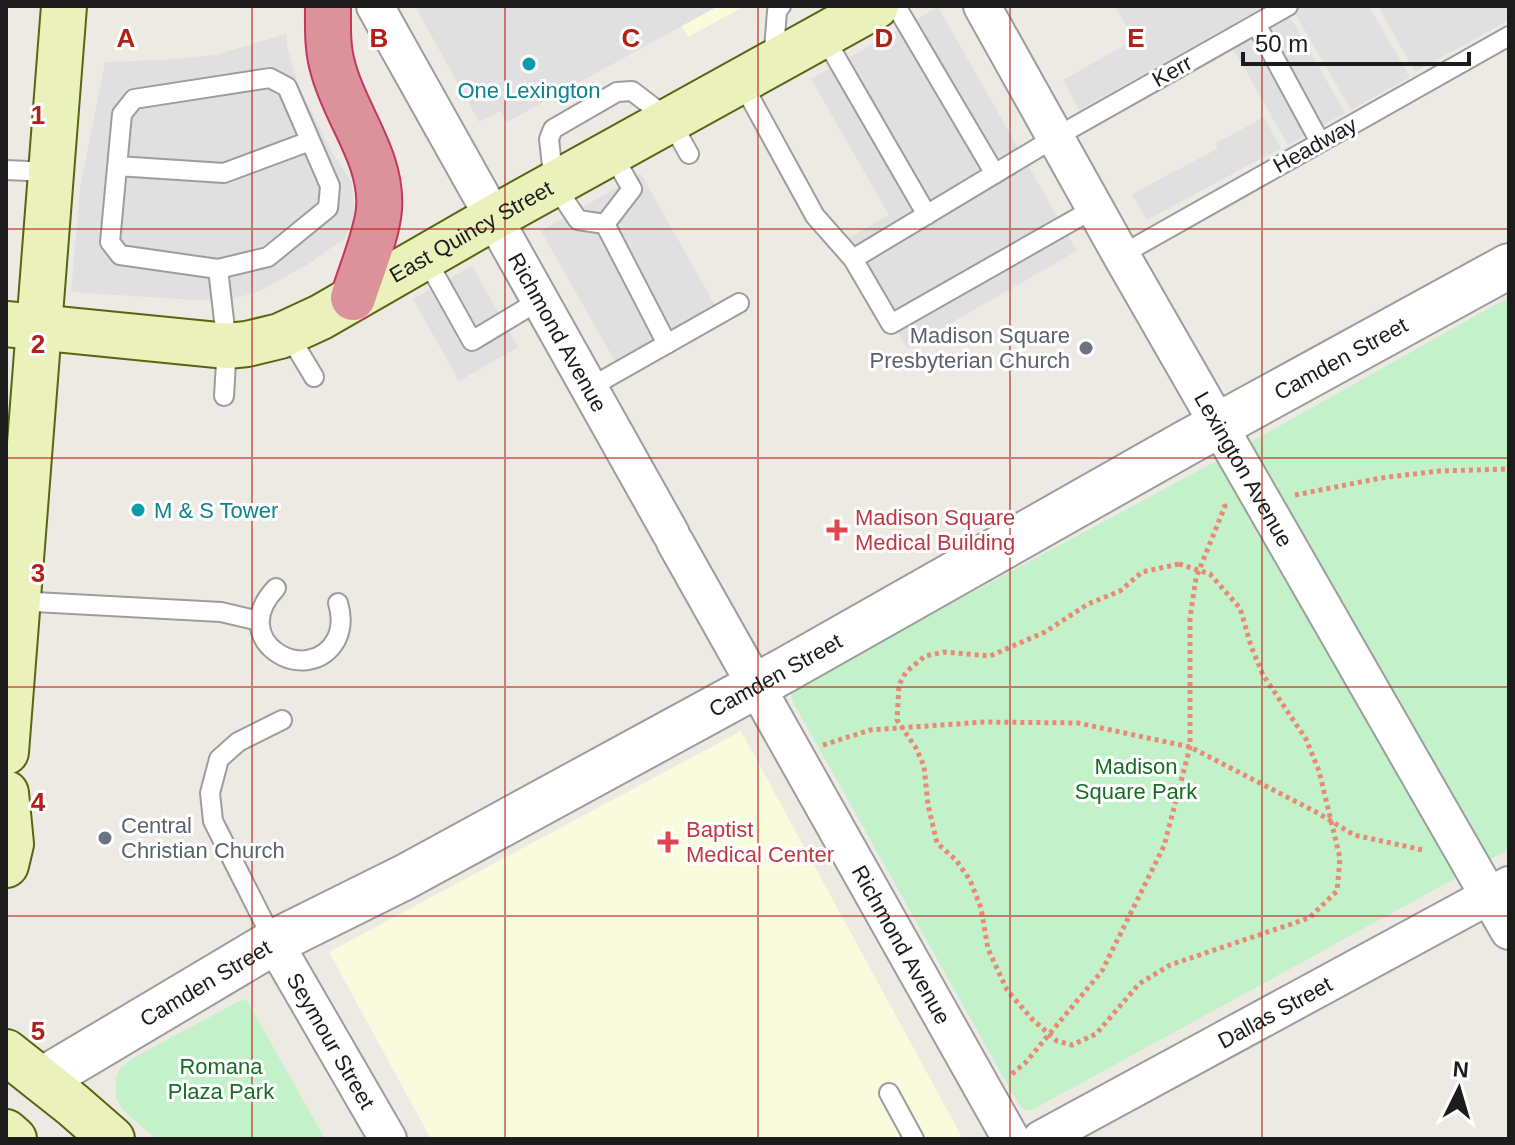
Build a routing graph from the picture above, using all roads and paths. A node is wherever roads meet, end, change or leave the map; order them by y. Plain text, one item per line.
1 (64, 6) edge
2 (328, 6) edge
3 (375, 6) edge
4 (781, 6) edge
5 (876, 6) edge
6 (896, 6) edge
7 (982, 6) edge
8 (1288, 6) edge
9 (1256, 24) junction
10 (823, 35) junction
11 (1509, 36) edge
12 (757, 72) junction
13 (680, 137) junction
14 (1056, 137) junction
15 (310, 141) junction
16 (1320, 142) junction
17 (611, 152) junction
18 (117, 166) junction
19 (6, 170) edge
20 (50, 172) junction
21 (995, 174) junction
22 (554, 184) junction
23 (1095, 208) junction
24 (927, 215) junction
25 (493, 218) junction
26 (605, 224) junction
27 (1121, 255) junction
28 (425, 257) junction
29 (853, 259) junction
30 (1509, 266) edge
31 (218, 269) junction
32 (353, 298) junction
33 (540, 300) junction
34 (739, 303) dead end
35 (22, 326) edge
36 (287, 332) junction
37 (667, 344) junction
38 (227, 346) junction
39 (314, 377) dead end
40 (589, 388) junction
41 (224, 396) dead end
42 (1219, 425) junction
43 (1509, 469) edge
44 (1294, 495) dead end
45 (1220, 496) dead end
46 (1199, 570) junction
47 (276, 588) dead end
48 (16, 601) junction
49 (338, 603) dead end
50 (259, 621) junction
51 (757, 686) junction
52 (282, 720) dead end
53 (903, 728) junction
54 (1190, 747) junction
55 (6, 752) edge
56 (796, 755) junction
57 (6, 793) edge
58 (1330, 821) junction
59 (1423, 850) dead end
60 (6, 865) edge
61 (1499, 891) edge
62 (1509, 931) edge
63 (274, 942) junction
64 (1049, 1034) junction
65 (6, 1052) edge
66 (42, 1080) junction
67 (889, 1093) dead end
68 (986, 1094) junction
69 (6, 1132) edge
70 (14, 1139) edge
71 (112, 1139) edge
72 (388, 1139) edge
73 (914, 1139) edge
74 (1011, 1139) edge
75 (1041, 1139) edge

1 - 20 main road
2 - 32 highway
3 - 25 street, Richmond Avenue
4 - 12 lane
5 - 10 main road, East Quincy Street
6 - 21 lane
7 - 14 street, Lexington Avenue
8 - 9 lane, Kerr
9 - 14 lane, Kerr
9 - 16 lane
10 - 12 main road, East Quincy Street
10 - 24 lane
11 - 16 lane, Headway
12 - 13 main road, East Quincy Street
12 - 29 lane
13 - 17 main road, East Quincy Street
13 - 22 lane
14 - 21 lane, Kerr
14 - 23 street, Lexington Avenue
15 - 18 lane
15 - 18 lane
15 - 31 lane
16 - 27 lane, Headway
17 - 22 main road, East Quincy Street
17 - 26 lane
18 - 31 lane
19 - 20 lane
20 - 35 main road
21 - 24 lane, Kerr
22 - 25 main road, East Quincy Street
22 - 26 lane
23 - 27 street, Lexington Avenue
23 - 29 lane
24 - 29 lane, Kerr
25 - 28 main road, East Quincy Street
25 - 33 street, Richmond Avenue
26 - 37 lane
27 - 42 street, Lexington Avenue
28 - 32 main road, East Quincy Street
28 - 33 lane
30 - 42 street, Camden Street
31 - 38 lane
32 - 36 main road, East Quincy Street
33 - 40 street, Richmond Avenue
34 - 37 lane
35 - 38 main road, East Quincy Street
35 - 48 main road
36 - 38 main road, East Quincy Street
36 - 39 lane
37 - 40 lane
38 - 41 lane
40 - 51 street, Richmond Avenue
42 - 51 street, Camden Street
42 - 61 street, Lexington Avenue
43 - 44 path
45 - 46 path
46 - 53 path
46 - 54 path
46 - 58 path
47 - 50 lane
48 - 50 lane
48 - 55 main road
49 - 50 lane
51 - 56 street, Richmond Avenue
51 - 63 street, Camden Street
52 - 63 lane
53 - 54 path
53 - 56 path
53 - 64 path
54 - 58 path
54 - 64 path
56 - 68 street, Richmond Avenue
57 - 60 main road
58 - 59 path
58 - 64 path
61 - 62 street, Lexington Avenue
61 - 75 street, Dallas Street
63 - 66 street, Camden Street
63 - 72 street, Seymour Street
64 - 68 path
65 - 66 main road
66 - 71 main road
67 - 73 lane
68 - 74 street, Richmond Avenue
69 - 70 main road

